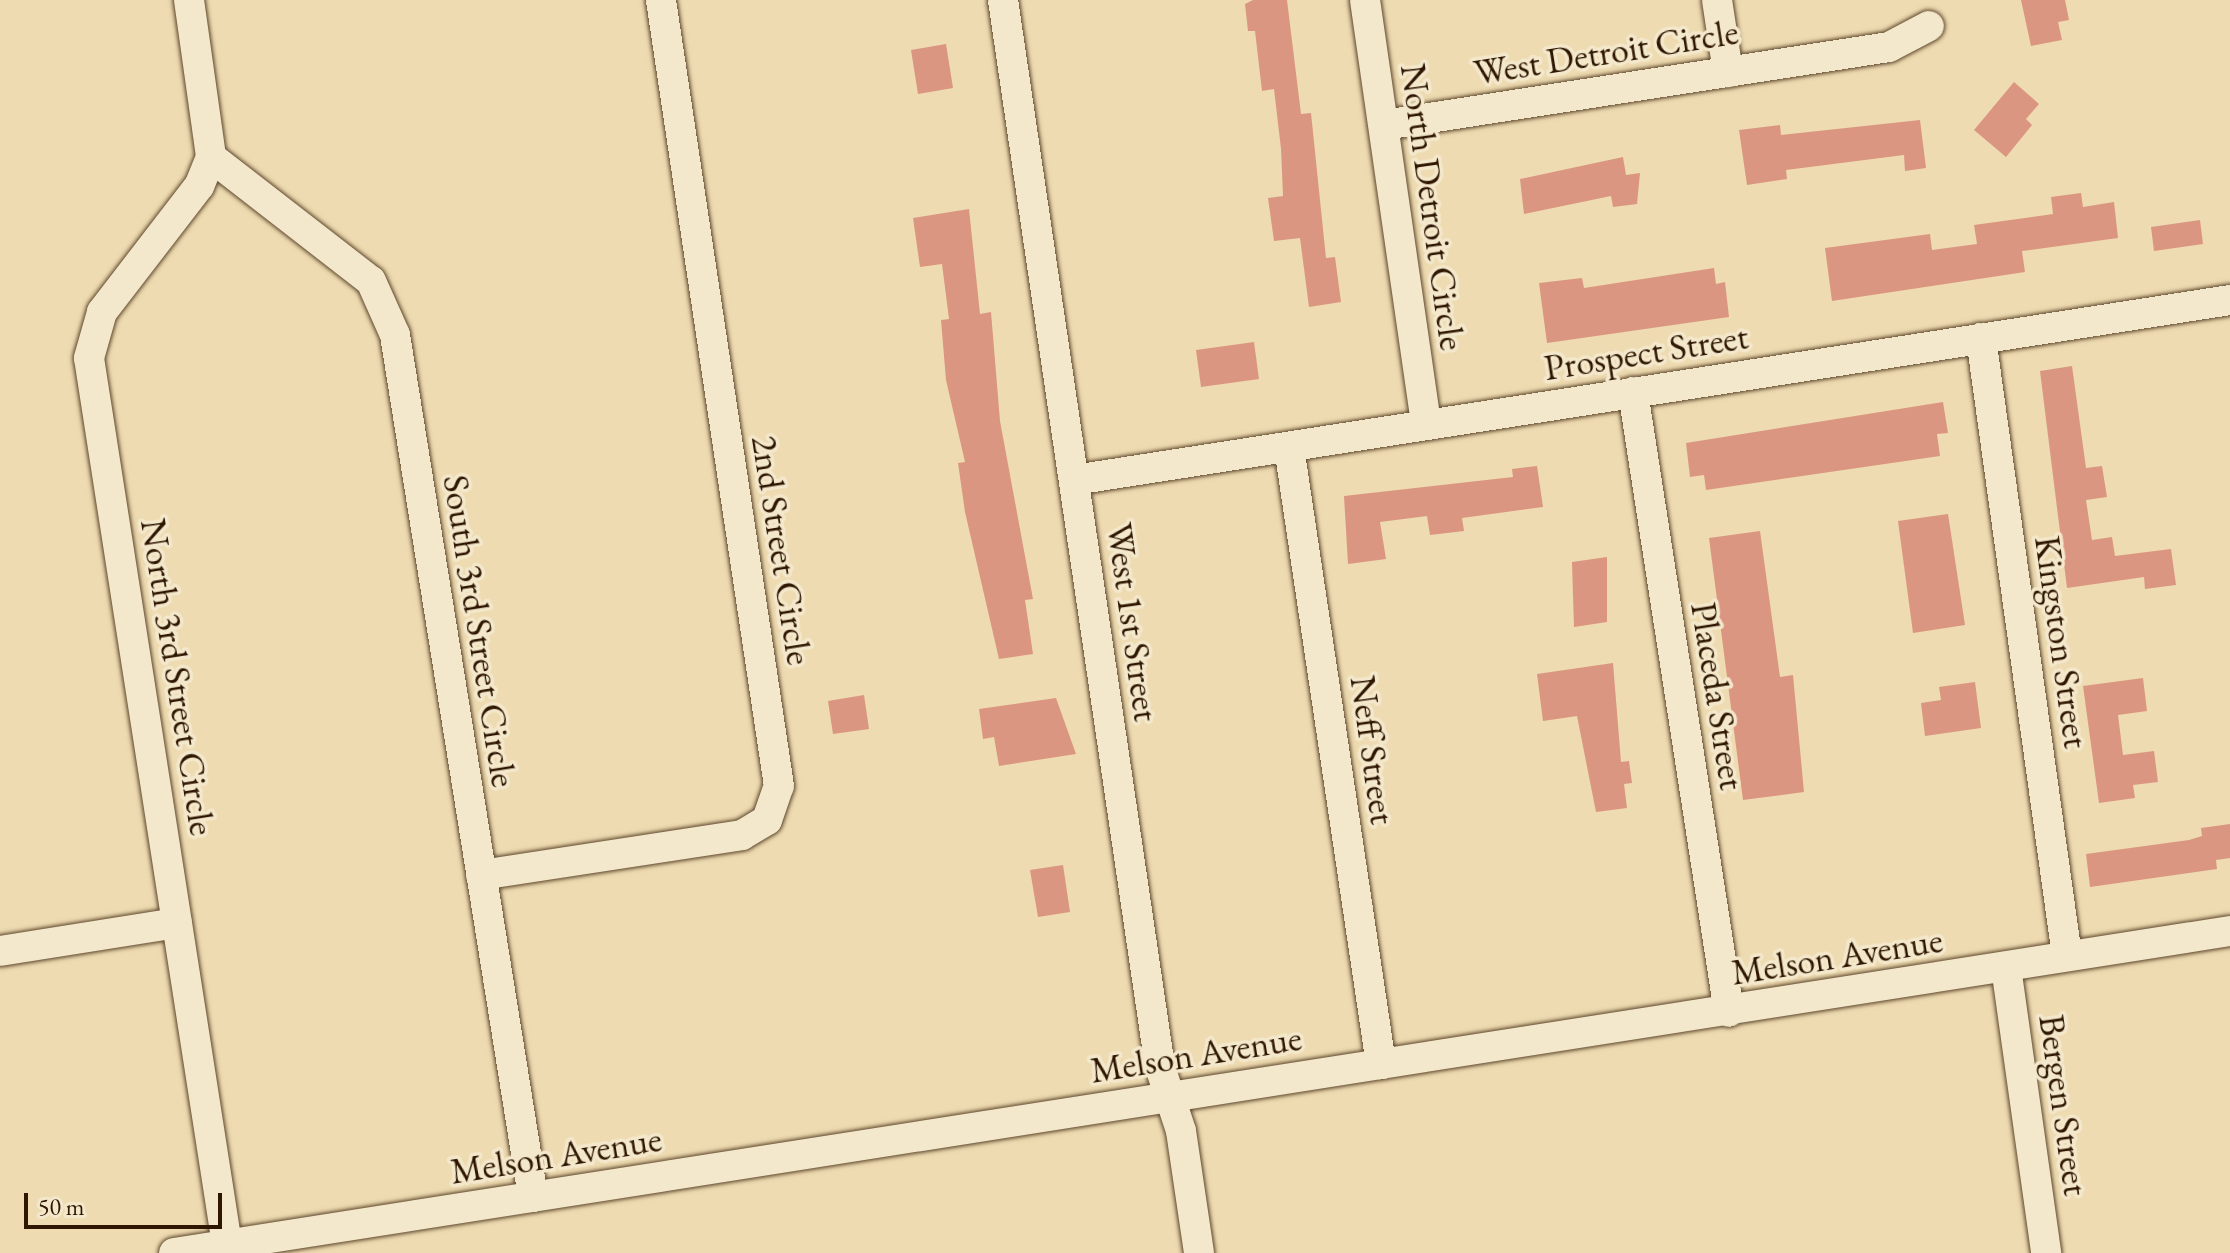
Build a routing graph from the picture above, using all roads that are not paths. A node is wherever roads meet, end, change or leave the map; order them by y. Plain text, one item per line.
1 (189, 0) edge
2 (661, 0) edge
3 (1003, 0) edge
4 (1365, 0) edge
5 (1717, 0) edge
6 (1929, 26) dead end
7 (1728, 72) junction
8 (1384, 125) junction
9 (211, 157) junction
10 (2230, 300) edge
11 (1981, 338) junction
12 (1633, 392) junction
13 (1426, 425) junction
14 (1289, 447) junction
15 (1074, 480) junction
16 (481, 875) junction
17 (177, 923) junction
18 (2230, 931) edge
19 (0, 951) edge
20 (2067, 956) junction
21 (2006, 967) junction
22 (1729, 1012) junction
23 (1381, 1064) junction
24 (1170, 1097) junction
25 (533, 1197) junction
26 (227, 1244) junction
27 (174, 1253) edge
28 (1199, 1253) edge
29 (2046, 1253) edge

1 - 9 street
2 - 16 street, 2nd Street Circle
3 - 15 street, West 1st Street
4 - 8 street, North Detroit Circle
5 - 7 street
6 - 7 street, West Detroit Circle
7 - 8 street, West Detroit Circle
8 - 13 street, North Detroit Circle
9 - 16 street, South 3rd Street Circle
9 - 17 street, North 3rd Street Circle
10 - 11 street, Prospect Street
11 - 12 street, Prospect Street
11 - 20 street, Kingston Street
12 - 13 street, Prospect Street
12 - 22 street, Placeda Street
13 - 14 street, Prospect Street
14 - 15 street, Prospect Street
14 - 23 street, Neff Street
15 - 24 street, West 1st Street
16 - 25 street, South 3rd Street Circle
17 - 19 street
17 - 26 street, North 3rd Street Circle
18 - 20 street, Melson Avenue
20 - 21 street, Melson Avenue
21 - 22 street, Melson Avenue
21 - 29 street, Bergen Street
22 - 23 street, Melson Avenue
23 - 24 street, Melson Avenue
24 - 25 street, Melson Avenue
24 - 28 street, West 1st Street
25 - 26 street, Melson Avenue
26 - 27 street, Melson Avenue

